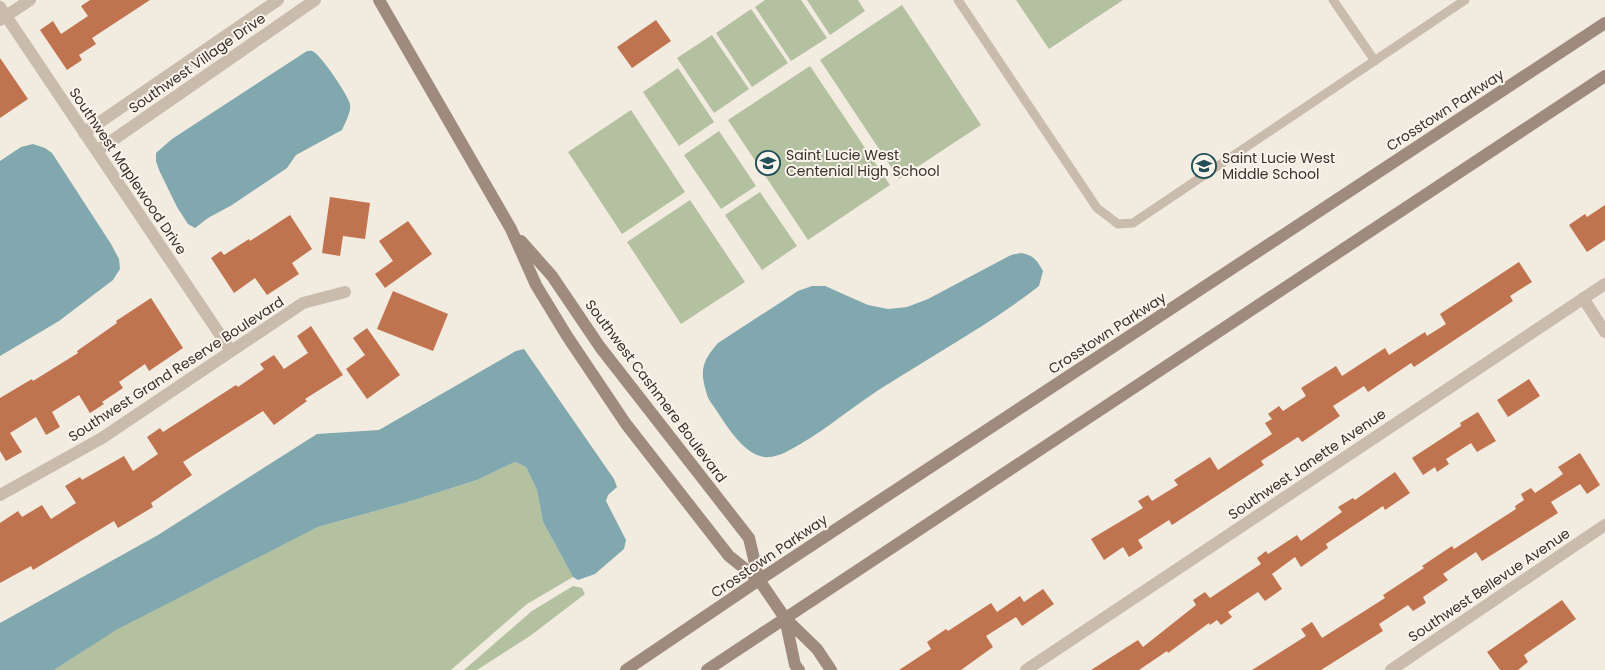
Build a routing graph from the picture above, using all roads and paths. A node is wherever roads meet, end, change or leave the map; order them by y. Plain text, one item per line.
1 (30, 0) edge
2 (278, 0) edge
3 (315, 0) edge
4 (378, 0) edge
5 (958, 0) edge
6 (1333, 0) edge
7 (1465, 0) edge
8 (2, 15) edge
9 (1605, 23) edge
10 (1375, 61) junction
11 (1605, 76) edge
12 (84, 133) junction
13 (97, 151) junction
14 (511, 229) junction
15 (1605, 284) edge
16 (345, 292) dead end
17 (1583, 298) junction
18 (1605, 332) edge
19 (231, 351) junction
20 (0, 495) edge
21 (1605, 526) edge
22 (759, 580) junction
23 (785, 618) junction
24 (626, 670) edge
25 (707, 670) edge
26 (799, 670) edge
27 (831, 670) edge
28 (1026, 670) edge
29 (1391, 670) edge

1 - 8 street
2 - 12 street, Southwest Village Drive
3 - 13 street, Southwest Village Drive
4 - 14 main road, Southwest Cashmere Boulevard
5 - 10 lane
6 - 10 lane
7 - 10 lane
8 - 12 street, Southwest Maplewood Drive
9 - 22 main road, Crosstown Parkway
11 - 23 main road
12 - 13 street, Southwest Maplewood Drive
13 - 19 street, Southwest Maplewood Drive
14 - 22 main road, Southwest Cashmere Boulevard
14 - 22 main road, Southwest Cashmere Boulevard
15 - 17 street, Southwest Janette Avenue
16 - 19 street, Southwest Grand Reserve Boulevard
17 - 18 street
17 - 28 street, Southwest Janette Avenue
19 - 20 street, Southwest Grand Reserve Boulevard
21 - 29 street, Southwest Bellevue Avenue
22 - 23 main road, Southwest Cashmere Boulevard
22 - 24 main road, Crosstown Parkway
23 - 25 main road
23 - 26 main road, Southwest Cashmere Boulevard
23 - 27 main road, Southwest Cashmere Boulevard

